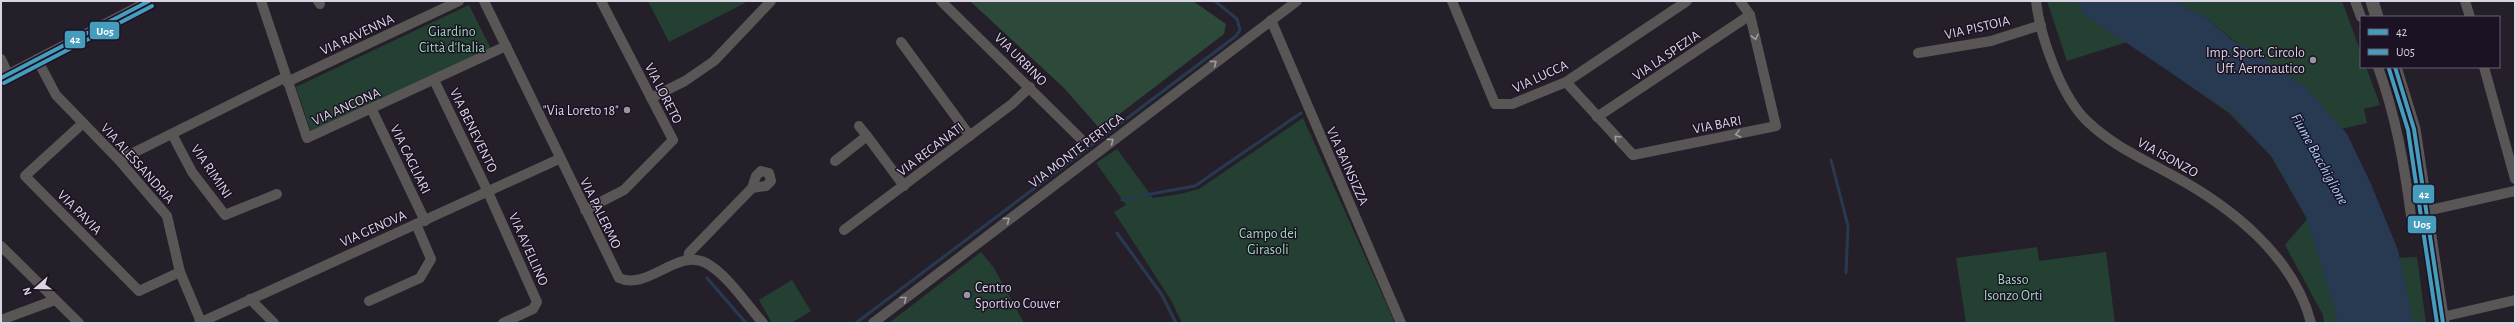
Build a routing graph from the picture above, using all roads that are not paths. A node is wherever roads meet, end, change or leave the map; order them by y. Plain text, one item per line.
1 (261, 1) edge
2 (459, 1) edge
3 (484, 1) edge
4 (601, 1) edge
5 (772, 1) edge
6 (940, 1) edge
7 (1296, 1) edge
8 (1452, 1) edge
9 (1687, 1) edge
10 (1740, 1) edge
11 (2036, 1) edge
12 (2355, 1) edge
13 (2372, 1) edge
14 (2465, 1) edge
15 (146, 2) edge
16 (1750, 15) junction
17 (2361, 16) edge
18 (2377, 16) edge
19 (2470, 16) edge
20 (1271, 20) junction
21 (2041, 25) junction
22 (901, 42) dead end
23 (506, 46) junction
24 (1918, 53) dead end
25 (1, 59) edge
26 (37, 59) junction
27 (2378, 68) edge
28 (2395, 68) edge
29 (2484, 68) edge
30 (5, 76) edge
31 (287, 80) junction
32 (434, 80) junction
33 (1566, 82) junction
34 (1030, 88) junction
35 (651, 98) junction
36 (372, 110) junction
37 (1597, 118) junction
38 (83, 123) junction
39 (859, 126) dead end
40 (172, 134) junction
41 (867, 136) junction
42 (970, 136) junction
43 (1080, 138) dead end
44 (559, 159) junction
45 (119, 160) junction
46 (835, 161) dead end
47 (2515, 179) edge
48 (904, 186) junction
49 (752, 188) dead end
50 (2515, 191) edge
51 (488, 192) junction
52 (277, 194) dead end
53 (585, 210) junction
54 (2426, 211) junction
55 (2411, 216) dead end
56 (421, 222) junction
57 (844, 230) dead end
58 (1, 246) edge
59 (688, 260) junction
60 (180, 272) junction
61 (250, 299) junction
62 (55, 300) junction
63 (2515, 300) edge
64 (369, 301) dead end
65 (1, 320) edge
66 (2442, 320) edge
67 (200, 322) edge
68 (79, 323) edge
69 (274, 323) edge
70 (503, 323) edge
71 (763, 323) edge
72 (874, 323) edge
73 (1401, 323) edge
74 (2311, 323) edge

1 - 31 street, VIA ANCONA
2 - 31 street, VIA RAVENNA
3 - 23 street, VIA PALERMO
4 - 35 street, VIA LORETO
5 - 35 street
6 - 34 street, VIA URBINO
7 - 20 street, VIA MONTE PERTICA
8 - 33 street, VIA LUCCA
9 - 33 street, VIA LUCCA
10 - 16 street, VIA BARI
11 - 21 street, VIA ISONZO
12 - 17 street
13 - 18 street
14 - 19 street
15 - 26 street
16 - 37 street, VIA LA SPEZIA
16 -> 37 street, VIA BARI
72 -> 20 street, VIA MONTE PERTICA
20 - 73 street, VIA BAINSIZZA
21 - 24 street, VIA PISTOIA
21 - 74 street, VIA ISONZO
22 - 42 street
23 - 32 street, VIA ANCONA
23 - 44 street, VIA PALERMO
25 - 30 street
26 - 30 street
26 - 38 street, VIA ALESSANDRIA
27 - 55 street
28 - 54 street
29 - 47 street
31 - 36 street, VIA ANCONA
31 - 40 street, VIA RAVENNA
32 - 36 street, VIA ANCONA
32 - 51 street, VIA BENEVENTO
33 - 37 street, VIA BARI
34 - 42 street, VIA RECANATI
34 - 43 street, VIA URBINO
35 - 53 street, VIA LORETO
36 - 56 street, VIA CAGLIARI
38 - 45 street, VIA ALESSANDRIA
38 - 60 street, VIA PAVIA
39 - 41 street
40 - 45 street, VIA RAVENNA
40 - 52 street, VIA RIMINI
41 - 46 street
41 - 48 street
42 - 48 street, VIA RECANATI
44 - 51 street, VIA GENOVA
44 - 53 street, VIA PALERMO
45 - 60 street, VIA ALESSANDRIA
48 - 57 street, VIA RECANATI
49 - 59 street
50 - 54 street
51 - 56 street, VIA GENOVA
51 - 70 street, VIA AVELLINO
53 - 59 street, VIA PALERMO
54 - 66 street
56 - 61 street, VIA GENOVA
56 - 64 street, VIA CAGLIARI
58 - 62 street
59 - 71 street
60 - 67 street, VIA ALESSANDRIA
61 - 67 street, VIA GENOVA
61 - 69 street
62 - 65 street
62 - 68 street
63 - 66 street

